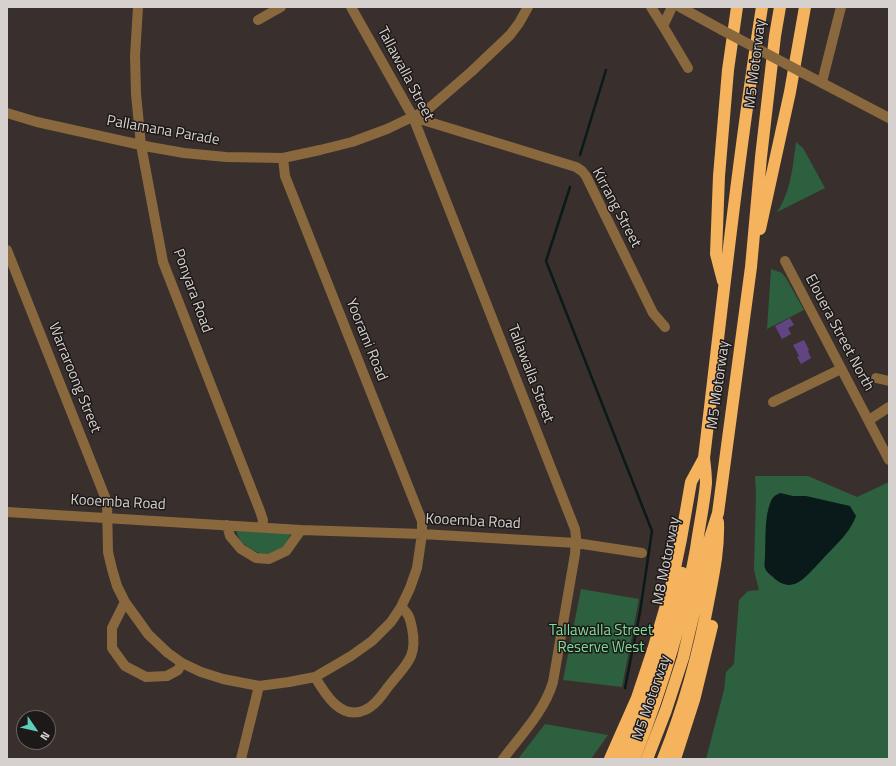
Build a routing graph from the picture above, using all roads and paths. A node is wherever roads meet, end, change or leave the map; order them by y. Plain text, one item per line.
1 (138, 7) edge
2 (281, 7) edge
3 (351, 7) edge
4 (528, 7) edge
5 (651, 7) edge
6 (672, 7) edge
7 (680, 7) edge
8 (737, 7) edge
9 (762, 7) edge
10 (780, 7) edge
11 (805, 7) edge
12 (841, 7) edge
13 (697, 11) edge
14 (258, 20) dead end
15 (663, 26) junction
16 (688, 68) dead end
17 (822, 82) junction
18 (7, 113) edge
19 (413, 117) junction
20 (889, 118) edge
21 (141, 145) junction
22 (283, 158) junction
23 (7, 250) edge
24 (785, 261) dead end
25 (751, 268) junction
26 (725, 286) junction
27 (665, 327) dead end
28 (841, 369) junction
29 (876, 378) dead end
30 (889, 381) edge
31 (773, 402) dead end
32 (889, 407) edge
33 (869, 420) junction
34 (704, 458) junction
35 (889, 460) edge
36 (7, 512) edge
37 (718, 513) junction
38 (107, 518) junction
39 (227, 525) junction
40 (262, 527) junction
41 (301, 530) junction
42 (422, 534) junction
43 (576, 542) junction
44 (642, 553) dead end
45 (125, 602) junction
46 (401, 607) junction
47 (182, 663) junction
48 (315, 677) junction
49 (259, 686) junction
50 (241, 759) edge
51 (503, 759) edge
52 (610, 759) edge
53 (622, 759) edge
54 (634, 759) edge
55 (647, 759) edge
56 (663, 759) edge
57 (674, 759) edge

1 - 21 street, Ponyara Road
2 - 14 street
3 - 19 street, Tallawalla Street
4 - 19 street, Pallamana Parade
5 - 15 street
6 - 15 street
7 - 13 street
8 - 26 highway
9 - 26 highway, M5 Motorway
10 - 25 highway, M5 Motorway
11 - 25 highway
12 - 17 street
13 - 17 street, bridge
15 - 16 street
17 - 20 street
18 - 21 street, Pallamana Parade
19 - 22 street, Pallamana Parade
19 - 27 street, Kirrang Street
19 - 43 street, Tallawalla Street
21 - 22 street, Pallamana Parade
21 - 40 street, Ponyara Road
22 - 42 street, Yoorami Road
23 - 38 street, Warraroong Street
24 - 28 street, Elouera Street North
25 - 37 highway, M5 Motorway
26 - 34 highway, M5 Motorway
28 - 31 street
28 - 33 street, Elouera Street North
29 - 30 street
32 - 33 street
33 - 35 street, Elouera Street North
34 - 52 highway
34 - 53 highway, M8 Motorway
34 - 54 highway, M5 Motorway
36 - 38 street, Kooemba Road
37 - 55 highway, M5 Motorway
37 - 56 highway
37 - 57 highway
38 - 39 street, Kooemba Road
38 - 45 street, Warraroong Street
39 - 40 street, Kooemba Road
39 - 41 street
40 - 41 street, Kooemba Road
41 - 42 street, Kooemba Road
42 - 43 street, Kooemba Road
42 - 46 street, Yoorami Road
43 - 44 street, Kooemba Road
43 - 51 street, Tallawalla Street
45 - 47 street, Warraroong Street
45 - 47 street
46 - 48 street, Yoorami Road
46 - 48 street
47 - 49 street, Warraroong Street
48 - 49 street, Yoorami Road
49 - 50 street

